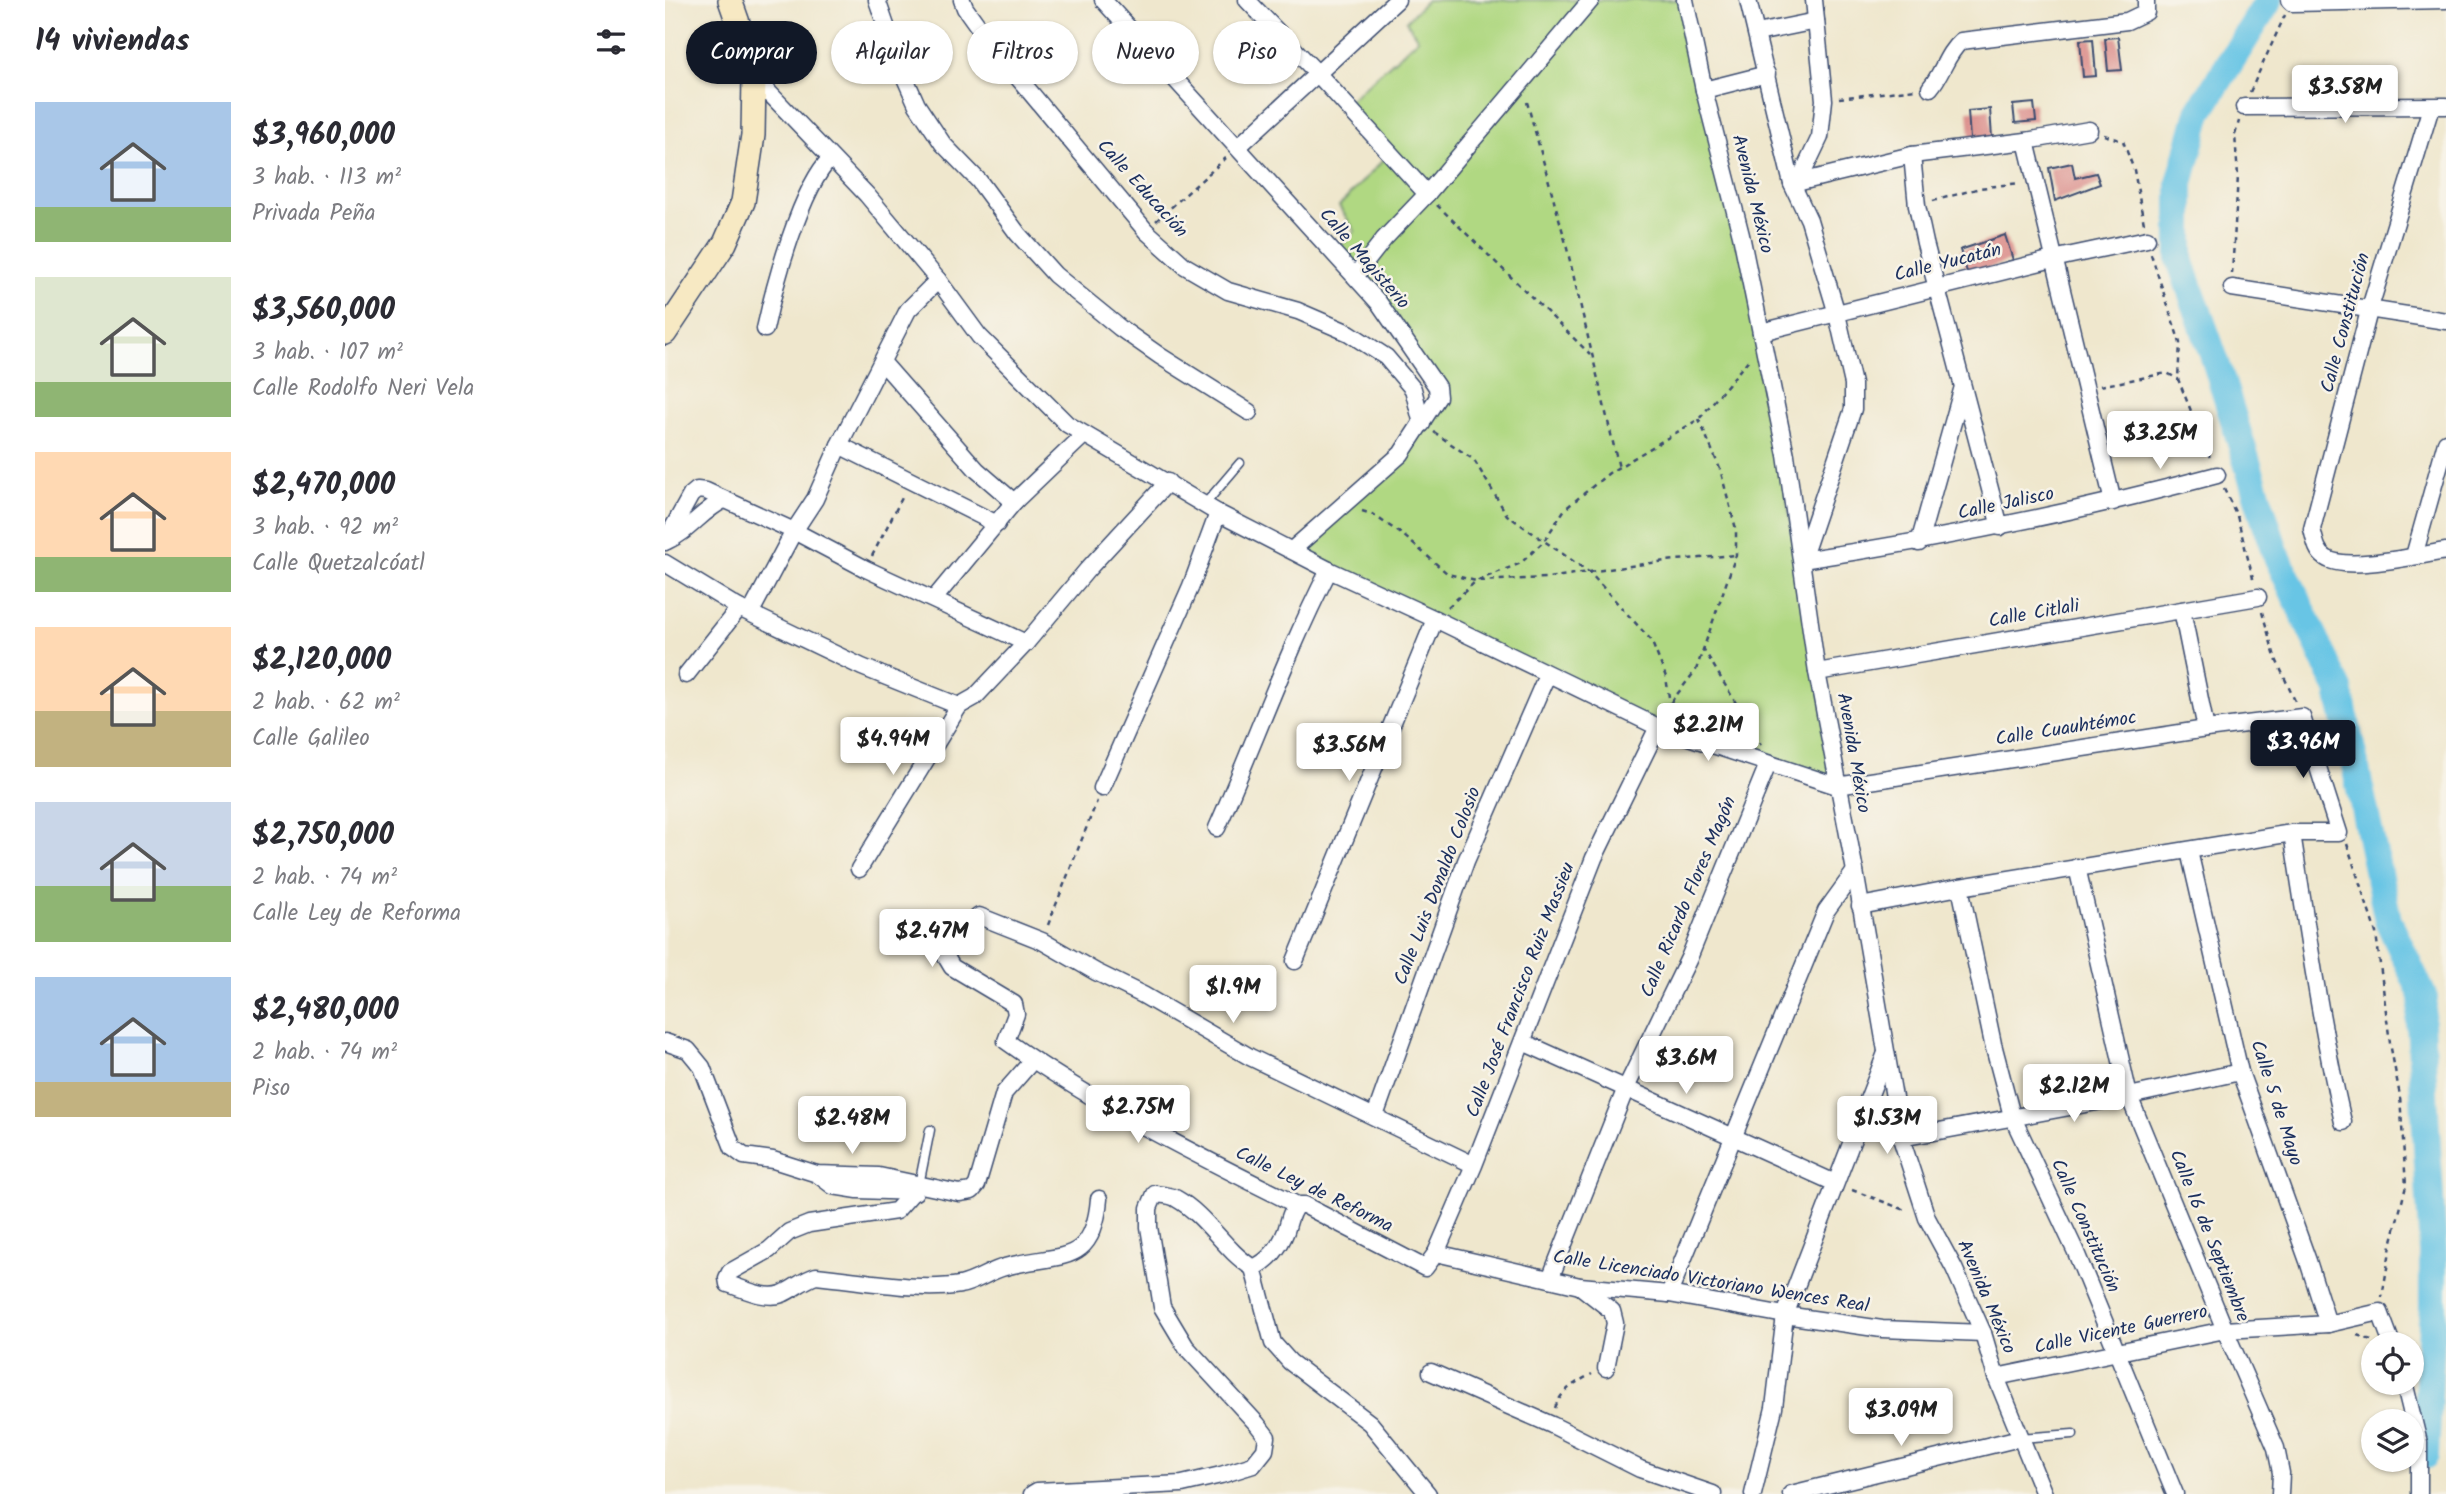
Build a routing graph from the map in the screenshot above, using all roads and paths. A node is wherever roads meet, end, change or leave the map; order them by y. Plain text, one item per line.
1 (730, 0) edge
2 (877, 0) edge
3 (962, 0) edge
4 (1103, 0) edge
5 (1247, 0) edge
6 (1397, 0) edge
7 (1591, 0) edge
8 (1685, 0) edge
9 (1748, 0) edge
10 (1814, 0) edge
11 (2146, 0) edge
12 (2446, 0) edge
13 (2290, 1) edge
14 (737, 21) edge
15 (1816, 21) junction
16 (1756, 33) junction
17 (1317, 73) junction
18 (1767, 74) junction
19 (1522, 82) junction
20 (754, 84) edge
21 (761, 84) edge
22 (1930, 88) joint
23 (1704, 90) junction
24 (1824, 100) junction
25 (2244, 107) junction
26 (2439, 107) edge
27 (2089, 130) dead end
28 (2026, 141) junction
29 (1238, 146) junction
30 (1912, 155) junction
31 (831, 158) junction
32 (1796, 182) junction
33 (2035, 182) junction
34 (1427, 194) junction
35 (1917, 206) junction
36 (1146, 231) junction
37 (2147, 239) dead end
38 (2053, 259) junction
39 (1355, 276) junction
40 (938, 280) junction
41 (1936, 288) junction
42 (2232, 288) joint
43 (2369, 311) junction
44 (1837, 314) junction
45 (2446, 321) edge
46 (765, 329) dead end
47 (1761, 332) junction
48 (665, 333) edge
49 (1591, 355) junction
50 (883, 363) junction
51 (2167, 373) dead end
52 (1963, 387) junction
53 (2086, 389) junction
54 (1249, 412) dead end
55 (1699, 419) junction
56 (1422, 425) junction
57 (1084, 435) junction
58 (2446, 442) edge
59 (839, 445) junction
60 (1240, 463) dead end
61 (1619, 468) junction
62 (2217, 475) dead end
63 (911, 482) junction
64 (1168, 482) junction
65 (725, 500) junction
66 (1014, 502) junction
67 (2113, 502) junction
68 (1342, 505) junction
69 (1212, 508) junction
70 (997, 524) junction
71 (2000, 527) junction
72 (794, 531) junction
73 (1544, 541) junction
74 (665, 542) edge
75 (1919, 543) junction
76 (1292, 550) junction
77 (2446, 551) edge
78 (1736, 555) junction
79 (2414, 556) junction
80 (1802, 560) junction
81 (665, 563) edge
82 (866, 569) junction
83 (1329, 570) junction
84 (1590, 573) junction
85 (1476, 581) junction
86 (2257, 597) joint
87 (934, 599) junction
88 (745, 610) junction
89 (2182, 610) junction
90 (1435, 619) junction
91 (1026, 643) junction
92 (1703, 648) junction
93 (1817, 672) junction
94 (686, 675) dead end
95 (1548, 675) junction
96 (962, 704) junction
97 (1670, 704) junction
98 (2302, 717) junction
99 (1658, 727) junction
100 (2206, 729) junction
101 (1768, 764) junction
102 (1837, 786) junction
103 (1102, 788) joint
104 (1217, 828) dead end
105 (2292, 833) junction
106 (2339, 833) junction
107 (2189, 850) junction
108 (2077, 867) junction
109 (859, 869) dead end
110 (1855, 871) junction
111 (1960, 887) junction
112 (1860, 906) junction
113 (1042, 941) junction
114 (1295, 961) dead end
115 (1523, 1042) junction
116 (667, 1044) edge
117 (1886, 1053) junction
118 (1033, 1060) junction
119 (2240, 1072) junction
120 (1626, 1088) junction
121 (2129, 1096) junction
122 (1375, 1116) junction
123 (2012, 1116) junction
124 (2343, 1122) dead end
125 (930, 1129) dead end
126 (1733, 1138) junction
127 (1901, 1138) junction
128 (1474, 1165) junction
129 (1835, 1183) junction
130 (918, 1188) junction
131 (1099, 1199) dead end
132 (1297, 1205) junction
133 (1927, 1218) junction
134 (1436, 1253) junction
135 (1253, 1268) junction
136 (1425, 1268) joint
137 (1550, 1279) junction
138 (1580, 1286) junction
139 (1669, 1294) junction
140 (2380, 1312) junction
141 (1785, 1315) junction
142 (2328, 1324) junction
143 (2225, 1330) junction
144 (2388, 1332) edge
145 (1983, 1333) junction
146 (2118, 1352) junction
147 (1606, 1368) joint
148 (1431, 1372) dead end
149 (1996, 1377) junction
150 (2407, 1395) edge
151 (1552, 1425) junction
152 (2073, 1434) dead end
153 (2020, 1438) junction
154 (1032, 1494) edge
155 (1428, 1494) edge
156 (1713, 1494) edge
157 (1753, 1494) edge
158 (1791, 1494) edge
159 (2044, 1494) edge
160 (2175, 1494) edge
161 (2280, 1494) edge
162 (2419, 1494) edge

1 - 14 main road
2 - 54 street
3 - 36 street, Calle Educación
4 - 29 street, Calle Magisterio
5 - 17 street
6 - 17 street
7 - 19 street
8 - 23 street, Avenida México
9 - 16 street
10 - 15 street
11 - 22 street
12 - 13 street
13 - 25 path
15 - 16 street
15 - 24 street
16 - 18 street
17 - 29 street
17 - 34 street
18 - 23 street
18 - 32 street
19 - 34 street
19 - 49 path
20 - 48 main road
21 - 31 street
22 - 24 path
23 - 47 street, Avenida México
24 - 32 street
25 - 26 street
25 - 42 path
26 - 43 street, Calle Constitución
27 - 28 street
28 - 30 street
28 - 33 street
29 - 36 path
29 - 39 street, Calle Magisterio
30 - 32 street
30 - 35 street
31 - 40 street
31 - 46 street
32 - 44 street
33 - 35 path
33 - 38 street
34 - 39 street
34 - 49 path
35 - 41 street
36 - 56 street, Calle Educación
37 - 38 street, Calle Yucatán
38 - 41 street, Calle Yucatán
38 - 53 street
39 - 56 street, Calle Magisterio
40 - 50 street
40 - 57 street
41 - 44 street, Calle Yucatán
41 - 52 street
42 - 43 street
43 - 45 street
43 - 79 street, Calle Constitución
44 - 47 street, Calle Yucatán
44 - 80 street
47 - 55 path
47 - 80 street, Avenida México
49 - 61 path
50 - 59 street
50 - 66 street
51 - 53 path
52 - 71 street
52 - 75 street
53 - 67 street
55 - 61 path
55 - 78 path
56 - 68 street, Calle Magisterio
56 - 73 path
57 - 64 street
57 - 66 street
58 - 79 street
59 - 63 street
59 - 72 street
60 - 69 lane
61 - 73 path
62 - 67 street, Calle Jalisco
63 - 70 street
63 - 82 path
64 - 69 street
64 - 91 street
65 - 72 street
65 - 74 street
65 - 74 street
66 - 70 street
67 - 71 street, Calle Jalisco
68 - 76 street, Calle Magisterio
68 - 85 path
69 - 76 street
69 - 103 street
70 - 87 street
71 - 75 street, Calle Jalisco
72 - 82 street
72 - 88 street
73 - 84 path
73 - 85 path
75 - 80 street, Calle Jalisco
76 - 83 street
77 - 79 street
78 - 84 path
78 - 92 path
80 - 93 street, Avenida México
81 - 88 street
82 - 87 street
83 - 90 street
83 - 104 street
84 - 85 path
84 - 97 path
85 - 90 path
86 - 89 street, Calle Citlali
86 - 98 path
87 - 91 street
88 - 94 street
88 - 96 street
89 - 93 street, Calle Citlali
89 - 100 street
90 - 95 street
90 - 114 street
91 - 96 street
92 - 97 path
92 - 101 path
93 - 102 street, Avenida México
95 - 99 street
95 - 122 street, Calle Luis Donaldo Colosio
96 - 109 street
97 - 99 path
98 - 100 street, Calle Cuauhtémoc
98 - 106 street
99 - 101 street
99 - 115 street, Calle José Francisco Ruiz Massieu
100 - 102 street, Calle Cuauhtémoc
101 - 102 street
101 - 120 street, Calle Ricardo Flores Magón
102 - 110 street, Avenida México
103 - 113 path
105 - 106 street
105 - 107 street
105 - 124 street
106 - 140 path
107 - 108 street
107 - 119 street, Calle 5 de Mayo
108 - 111 street
108 - 121 street, Calle 16 de Septiembre
110 - 112 street, Avenida México
110 - 126 street
111 - 112 street
111 - 123 street, Calle Constitución
112 - 117 street, Avenida México
113 - 118 street, Calle Ley de Reforma
113 - 122 street
115 - 120 street
115 - 128 street, Calle José Francisco Ruiz Massieu
116 - 130 street
117 - 127 street, Avenida México
117 - 129 street
118 - 130 street
118 - 132 street, Calle Ley de Reforma
119 - 121 street
119 - 142 street, Calle 5 de Mayo
120 - 126 street
120 - 137 street, Calle Ricardo Flores Magón
121 - 123 street
121 - 143 street, Calle 16 de Septiembre
122 - 128 street
123 - 127 street
123 - 146 street, Calle Constitución
125 - 130 lane
126 - 129 street
126 - 139 street
127 - 133 street, Avenida México
128 - 134 street, Calle José Francisco Ruiz Massieu
129 - 133 path
129 - 141 street
130 - 131 street
132 - 135 street
132 - 136 street, Calle Ley de Reforma
133 - 145 street, Avenida México
134 - 136 street, Calle José Francisco Ruiz Massieu
134 - 137 street, Calle Licenciado Victoriano Wences Real
135 - 154 street
135 - 155 street
137 - 138 street, Calle Licenciado Victoriano Wences Real
138 - 139 street, Calle Licenciado Victoriano Wences Real
138 - 147 street
139 - 141 street, Calle Licenciado Victoriano Wences Real
140 - 142 street, Calle Vicente Guerrero
140 - 144 street
141 - 145 street, Calle Licenciado Victoriano Wences Real
141 - 157 street
142 - 143 street, Calle Vicente Guerrero
143 - 146 street, Calle Vicente Guerrero
143 - 161 street, Calle 16 de Septiembre
145 - 149 street, Avenida México
146 - 149 street, Calle Vicente Guerrero
146 - 160 street, Calle Constitución
147 - 151 path
148 - 151 street
149 - 153 street, Avenida México
150 - 162 street
151 - 156 street
152 - 153 lane
153 - 158 street
153 - 159 street, Avenida México

